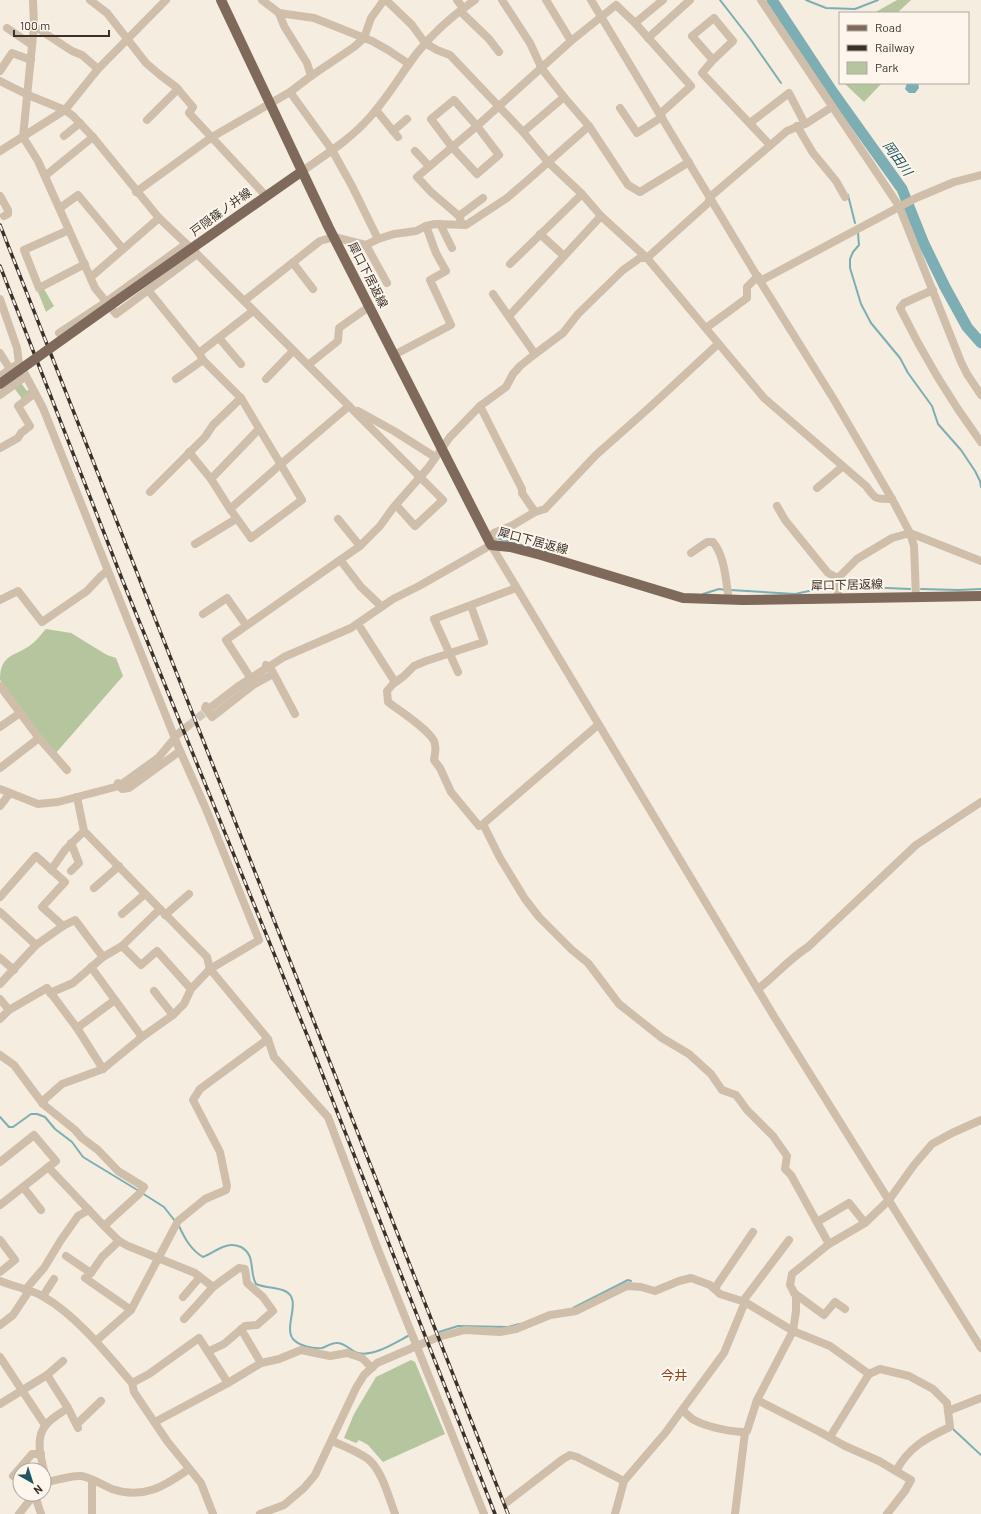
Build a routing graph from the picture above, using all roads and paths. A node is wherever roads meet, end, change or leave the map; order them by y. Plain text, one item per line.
1 (33, 0) edge
2 (90, 0) edge
3 (166, 0) edge
4 (220, 0) edge
5 (262, 0) edge
6 (385, 0) edge
7 (457, 0) edge
8 (475, 0) edge
9 (502, 0) edge
10 (546, 0) edge
11 (591, 0) edge
12 (664, 0) edge
13 (690, 0) edge
14 (761, 0) edge
15 (617, 2) edge
16 (462, 9) junction
17 (279, 13) junction
18 (601, 17) junction
19 (635, 24) junction
20 (34, 26) junction
21 (7, 28) dead end
22 (364, 38) junction
23 (648, 38) junction
24 (128, 39) junction
25 (572, 41) junction
26 (425, 43) junction
27 (32, 45) junction
28 (498, 52) dead end
29 (31, 60) junction
30 (713, 60) junction
31 (409, 64) junction
32 (542, 68) junction
33 (98, 69) junction
34 (0, 71) edge
35 (311, 76) junction
36 (0, 82) edge
37 (178, 89) junction
38 (290, 92) junction
39 (28, 95) junction
40 (564, 97) junction
41 (270, 104) junction
42 (499, 106) junction
43 (832, 107) junction
44 (620, 108) dead end
45 (65, 110) junction
46 (376, 110) junction
47 (661, 116) junction
48 (407, 118) dead end
49 (147, 120) dead end
50 (80, 123) junction
51 (750, 123) junction
52 (801, 125) junction
53 (477, 126) junction
54 (589, 126) junction
55 (523, 132) junction
56 (64, 136) dead end
57 (23, 137) junction
58 (92, 137) junction
59 (212, 137) junction
60 (770, 145) junction
61 (452, 147) junction
62 (332, 150) junction
63 (0, 151) edge
64 (416, 151) dead end
65 (548, 162) junction
66 (689, 162) junction
67 (429, 166) junction
68 (301, 172) junction
69 (981, 175) edge
70 (45, 176) junction
71 (136, 192) junction
72 (582, 194) junction
73 (0, 196) edge
74 (266, 196) junction
75 (710, 197) junction
76 (846, 197) dead end
77 (482, 198) dead end
78 (901, 206) junction
79 (60, 208) junction
80 (4, 216) dead end
81 (459, 216) junction
82 (601, 216) junction
83 (158, 218) junction
84 (440, 224) junction
85 (462, 224) junction
86 (426, 226) junction
87 (69, 230) junction
88 (540, 234) junction
89 (334, 237) junction
90 (378, 239) junction
91 (366, 245) junction
92 (452, 248) dead end
93 (122, 249) junction
94 (192, 249) junction
95 (564, 256) junction
96 (646, 258) junction
97 (293, 263) junction
98 (85, 264) junction
99 (510, 264) dead end
100 (91, 277) junction
101 (759, 278) junction
102 (387, 283) dead end
103 (313, 289) dead end
104 (148, 290) junction
105 (933, 290) junction
106 (493, 294) dead end
107 (0, 299) edge
108 (244, 301) junction
109 (110, 302) junction
110 (370, 306) junction
111 (253, 311) junction
112 (509, 316) junction
113 (706, 328) junction
114 (59, 334) dead end
115 (219, 338) junction
116 (718, 344) junction
117 (293, 350) junction
118 (0, 353) edge
119 (535, 354) junction
120 (394, 355) junction
121 (201, 356) junction
122 (19, 363) junction
123 (242, 364) dead end
124 (308, 365) junction
125 (10, 369) junction
126 (0, 376) edge
127 (26, 376) junction
128 (176, 379) dead end
129 (266, 379) dead end
130 (0, 384) edge
131 (35, 393) junction
132 (0, 395) edge
133 (981, 395) edge
134 (241, 398) junction
135 (349, 406) junction
136 (480, 406) junction
137 (259, 429) junction
138 (981, 442) edge
139 (0, 448) edge
140 (442, 448) junction
141 (189, 452) junction
142 (435, 457) junction
143 (281, 464) junction
144 (842, 467) junction
145 (420, 477) junction
146 (211, 479) junction
147 (817, 488) dead end
148 (150, 492) dead end
149 (892, 499) junction
150 (396, 505) junction
151 (777, 506) dead end
152 (230, 509) junction
153 (535, 512) junction
154 (338, 519) dead end
155 (236, 520) junction
156 (910, 533) junction
157 (195, 544) dead end
158 (491, 545) junction
159 (360, 546) junction
160 (691, 553) dead end
161 (341, 561) junction
162 (981, 561) edge
163 (107, 572) junction
164 (838, 578) junction
165 (516, 588) junction
166 (981, 596) edge
167 (916, 597) junction
168 (838, 599) junction
169 (0, 600) edge
170 (729, 600) junction
171 (381, 606) junction
172 (471, 606) junction
173 (203, 614) dead end
174 (358, 624) junction
175 (246, 625) junction
176 (451, 653) junction
177 (271, 670) junction
178 (458, 672) dead end
179 (248, 674) junction
180 (395, 682) junction
181 (0, 686) edge
182 (210, 708) tunnel mouth
183 (20, 713) junction
184 (294, 714) dead end
185 (598, 725) junction
186 (188, 726) tunnel mouth
187 (0, 727) edge
188 (174, 734) junction
189 (38, 738) junction
190 (179, 748) junction
191 (0, 768) edge
192 (66, 770) dead end
193 (119, 786) junction
194 (0, 789) edge
195 (10, 793) junction
196 (77, 797) junction
197 (981, 802) edge
198 (0, 806) edge
199 (479, 826) dead end
200 (84, 831) junction
201 (71, 843) junction
202 (119, 866) junction
203 (51, 870) junction
204 (71, 871) dead end
205 (94, 888) dead end
206 (145, 894) junction
207 (189, 894) dead end
208 (0, 897) edge
209 (162, 912) junction
210 (0, 914) edge
211 (122, 914) dead end
212 (63, 926) junction
213 (36, 945) junction
214 (122, 946) junction
215 (103, 957) junction
216 (0, 958) edge
217 (91, 967) junction
218 (210, 969) junction
219 (14, 970) junction
220 (0, 984) edge
221 (190, 989) junction
222 (758, 989) junction
223 (154, 991) dead end
224 (50, 993) junction
225 (0, 999) edge
226 (115, 1000) junction
227 (9, 1010) junction
228 (173, 1015) junction
229 (0, 1019) edge
230 (77, 1028) junction
231 (142, 1037) junction
232 (268, 1039) junction
233 (0, 1054) edge
234 (103, 1069) junction
235 (43, 1104) junction
236 (981, 1120) edge
237 (0, 1162) edge
238 (48, 1167) junction
239 (23, 1187) junction
240 (889, 1200) junction
241 (0, 1205) edge
242 (41, 1210) dead end
243 (89, 1210) junction
244 (817, 1222) junction
245 (865, 1223) junction
246 (104, 1226) junction
247 (753, 1232) dead end
248 (0, 1240) edge
249 (789, 1240) dead end
250 (119, 1241) junction
251 (829, 1244) junction
252 (66, 1256) dead end
253 (158, 1259) junction
254 (0, 1272) edge
255 (91, 1273) junction
256 (54, 1278) dead end
257 (200, 1278) junction
258 (0, 1281) edge
259 (213, 1287) junction
260 (715, 1288) junction
261 (27, 1291) junction
262 (794, 1292) junction
263 (43, 1296) junction
264 (183, 1297) dead end
265 (744, 1301) junction
266 (845, 1309) dead end
267 (131, 1310) junction
268 (184, 1319) dead end
269 (0, 1325) edge
270 (241, 1329) junction
271 (793, 1331) junction
272 (96, 1341) junction
273 (417, 1345) junction
274 (981, 1348) edge
275 (209, 1351) junction
276 (0, 1357) edge
277 (63, 1361) dead end
278 (261, 1363) junction
279 (372, 1368) junction
280 (869, 1374) junction
281 (47, 1375) junction
282 (132, 1383) junction
283 (228, 1383) junction
284 (22, 1390) junction
285 (981, 1398) edge
286 (757, 1400) junction
287 (101, 1401) dead end
288 (0, 1404) edge
289 (68, 1408) junction
290 (682, 1410) junction
291 (948, 1411) junction
292 (155, 1422) junction
293 (45, 1425) junction
294 (745, 1432) junction
295 (830, 1437) junction
296 (332, 1441) junction
297 (41, 1454) junction
298 (26, 1462) edge
299 (42, 1462) edge
300 (189, 1469) junction
301 (896, 1471) junction
302 (92, 1480) junction
303 (624, 1482) junction
304 (52, 1483) edge
305 (28, 1502) edge
306 (38, 1502) edge
307 (507, 1502) dead end
308 (19, 1514) edge
309 (41, 1514) edge
310 (92, 1514) edge
311 (213, 1514) edge
312 (260, 1514) edge
313 (395, 1514) edge
314 (484, 1514) edge
315 (615, 1514) edge
316 (735, 1514) edge
317 (887, 1514) edge

1 - 20 street
2 - 24 street
3 - 24 street
4 - 41 main road
5 - 17 street
6 - 22 street
6 - 26 street
7 - 16 street
8 - 16 street
9 - 32 street
10 - 25 street
11 - 18 street
12 - 19 street
13 - 23 street
14 - 43 street
15 - 18 street
15 - 19 street
16 - 26 street
16 - 28 street
17 - 22 street
17 - 35 street
18 - 25 street
18 - 47 street
19 - 23 street
20 - 27 street
20 - 33 street
21 - 27 street
22 - 31 street
22 - 35 street
23 - 47 street
24 - 33 street
24 - 37 street
25 - 32 street
26 - 31 street
26 - 42 street
27 - 29 street
29 - 34 street
29 - 39 street
30 - 30 street
30 - 51 street
31 - 46 street
32 - 40 street
32 - 42 street
33 - 45 street
35 - 38 street
36 - 39 street
37 - 49 street
37 - 59 street
38 - 41 street
38 - 62 street
39 - 45 street
39 - 57 street
40 - 54 street
40 - 55 street
41 - 59 street
41 - 68 main road
42 - 53 street
42 - 55 street
43 - 52 street
43 - 78 street
44 - 47 street
45 - 50 street
45 - 57 street
46 - 48 street
46 - 62 street
47 - 66 street
50 - 56 street
50 - 58 street
51 - 52 street
51 - 60 street
52 - 60 street
52 - 76 street
53 - 61 street
53 - 61 street
53 - 61 street
54 - 65 street
54 - 66 street
55 - 65 street
57 - 63 street
57 - 70 street
58 - 70 street
58 - 71 street
59 - 71 street
59 - 74 street
60 - 75 street
61 - 67 street
62 - 68 street
62 - 90 street
64 - 67 street
65 - 72 street
65 - 85 street
66 - 75 street
67 - 81 street
68 - 74 main road, 戸隠篠ノ井線
68 - 89 main road, 犀口下居返線
69 - 78 street
70 - 79 street
71 - 83 street
72 - 82 street
72 - 88 street
73 - 80 street
74 - 94 main road, 戸隠篠ノ井線
75 - 96 street
75 - 101 street
77 - 81 street
78 - 101 street
78 - 105 street
79 - 87 street
79 - 93 street
81 - 85 street
82 - 95 street
82 - 96 street
83 - 93 street
83 - 94 street
84 - 85 street
84 - 86 street
84 - 92 street
86 - 90 street
86 - 120 street
87 - 98 street
87 - 98 street
88 - 95 street
88 - 99 street
89 - 91 street
89 - 97 street
89 - 110 main road, 犀口下居返線
90 - 91 street
91 - 102 street
93 - 100 street
94 - 104 street
94 - 108 street
94 - 109 main road, 戸隠篠ノ井線
95 - 112 street
96 - 113 street
96 - 119 street
97 - 103 street
97 - 108 street
98 - 100 street
100 - 109 street
101 - 113 street
101 - 149 street
104 - 109 street
104 - 121 street
105 - 133 street
105 - 138 street
106 - 112 street
107 - 122 street
108 - 111 street
109 - 114 street
109 - 130 main road, 戸隠篠ノ井線, bridge
110 - 120 main road, 犀口下居返線
110 - 124 street
111 - 115 street
111 - 117 street
112 - 119 street
113 - 116 street
115 - 121 street
115 - 123 street
116 - 144 street
116 - 153 street
117 - 124 street
117 - 129 street
118 - 125 street
119 - 136 street
120 - 140 main road, 犀口下居返線
121 - 128 street
121 - 134 street
122 - 125 street
122 - 127 street
124 - 135 street
125 - 126 street
127 - 131 street
127 - 132 street
131 - 139 street
131 - 163 street
134 - 137 street
134 - 141 street
135 - 142 street
135 - 143 street
135 - 145 street
136 - 140 street
136 - 153 street
137 - 143 street
137 - 146 street
140 - 142 street
140 - 158 main road, 犀口下居返線
141 - 146 street
141 - 148 street
142 - 145 street
143 - 152 street
143 - 155 street
144 - 147 street
144 - 149 street
145 - 150 street
145 - 150 street
146 - 152 street
149 - 156 street
150 - 159 street
151 - 164 street
152 - 155 street
153 - 158 street
154 - 159 street
155 - 157 street
156 - 162 street
156 - 164 street
156 - 167 street
158 - 165 street
158 - 170 main road, 犀口下居返線
158 - 171 street
159 - 161 street
160 - 170 street
161 - 171 street
161 - 175 street
163 - 169 street
163 - 188 street
164 - 168 street
165 - 172 street
165 - 185 street
166 - 167 main road, 犀口下居返線
167 - 168 main road, 犀口下居返線
168 - 170 main road, 犀口下居返線
171 - 174 street
172 - 176 street
172 - 176 street
173 - 175 street
174 - 177 street
174 - 180 street
175 - 179 street
176 - 178 street
176 - 180 street
177 - 179 street
177 - 179 street
177 - 182 street
177 - 184 street
180 - 199 street
181 - 183 street
183 - 187 street
183 - 189 street
185 - 222 street
185 - 244 street
186 - 193 street
188 - 190 street, bridge
188 - 193 street
189 - 191 street
189 - 192 street
190 - 193 street
190 - 218 street
193 - 196 street
194 - 195 street
195 - 196 street
195 - 198 street
196 - 200 street
197 - 222 street
200 - 201 street
200 - 202 street
201 - 203 street
201 - 204 street
202 - 205 street
202 - 206 street
203 - 208 street
203 - 212 street
206 - 209 street
206 - 211 street
207 - 209 street
209 - 214 street
209 - 218 street
210 - 213 street
212 - 213 street
212 - 215 street
213 - 219 street
214 - 215 street
214 - 221 street
215 - 217 street
216 - 219 street
217 - 224 street
217 - 226 street
218 - 221 street
218 - 232 street
219 - 220 street
221 - 228 street
222 - 240 street
223 - 228 street
224 - 227 street
224 - 230 street
225 - 227 street
226 - 230 street
226 - 231 street
227 - 229 street
228 - 231 street
230 - 234 street
231 - 234 street
232 - 253 street
232 - 273 street
233 - 235 street
234 - 235 street
235 - 246 street
236 - 240 street
237 - 238 street
238 - 239 street
238 - 243 street
239 - 241 street
239 - 242 street
240 - 245 street
240 - 274 street
243 - 246 street
243 - 261 street
244 - 245 street
244 - 251 street
245 - 251 street
246 - 250 street
247 - 260 street
248 - 254 street
249 - 265 street
250 - 253 street
250 - 255 street
251 - 262 street
252 - 255 street
253 - 257 street
253 - 267 street
255 - 267 street
256 - 263 street
257 - 259 street
257 - 264 street
258 - 261 street
259 - 268 street
259 - 270 street
260 - 265 street
260 - 273 street
261 - 263 street
261 - 269 street
262 - 266 street
262 - 271 street
263 - 272 street
265 - 271 street
265 - 290 street
267 - 272 street
270 - 275 street
270 - 278 street
271 - 280 street
271 - 286 street
272 - 282 street
273 - 279 street
273 - 314 street
275 - 282 street
275 - 283 street
276 - 284 street
277 - 281 street
278 - 279 street
278 - 283 street
279 - 296 street
280 - 291 street
280 - 295 street
281 - 284 street
281 - 289 street
282 - 292 street
283 - 292 street
284 - 288 street
284 - 293 street
285 - 291 street
286 - 294 street
286 - 295 street
287 - 289 street
289 - 293 street
290 - 294 street
290 - 303 street
291 - 301 street
292 - 300 street
293 - 297 street
294 - 316 street
295 - 301 street
296 - 312 street
296 - 313 street
297 - 298 street
297 - 299 street
300 - 302 street
300 - 311 street
301 - 317 street
302 - 304 street
302 - 310 street
303 - 307 street
303 - 315 street
305 - 308 street
306 - 309 street

